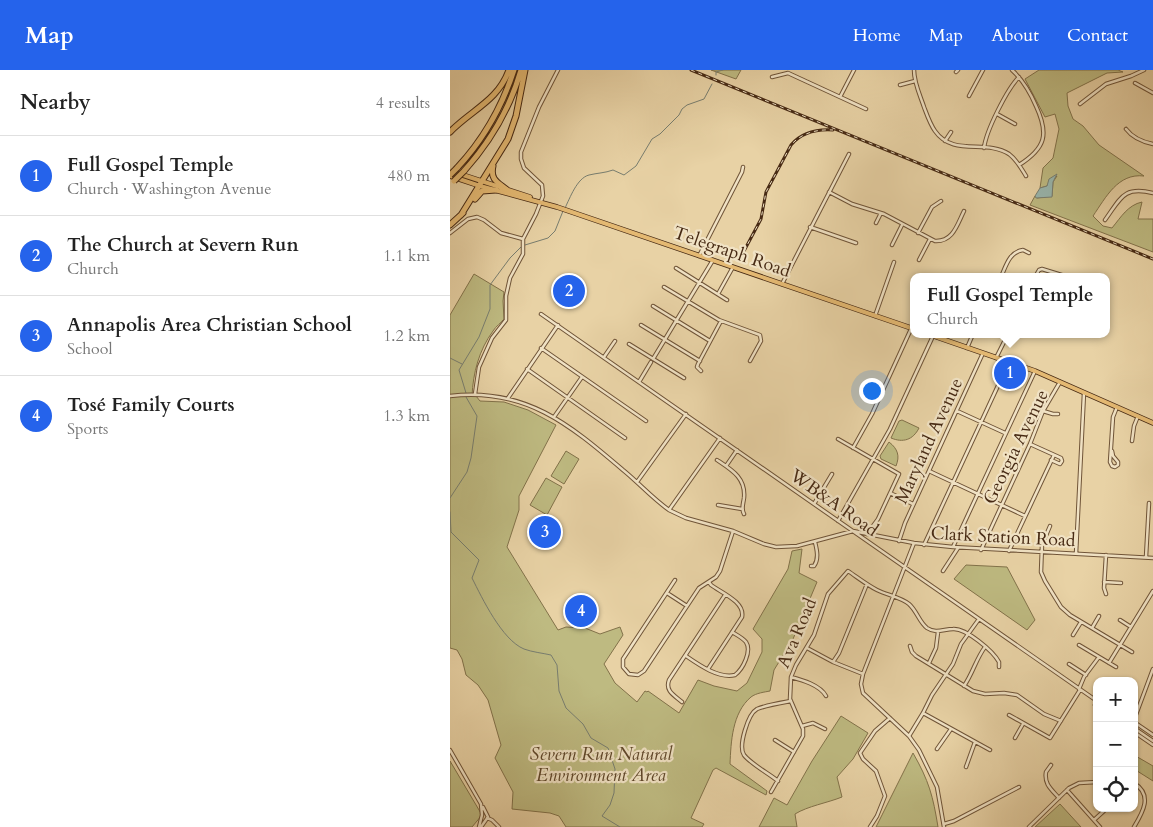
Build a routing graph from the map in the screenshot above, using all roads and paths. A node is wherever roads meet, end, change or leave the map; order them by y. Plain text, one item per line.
1 (510, 70) edge
2 (514, 70) edge
3 (523, 70) edge
4 (558, 70) edge
5 (854, 70) edge
6 (914, 70) edge
7 (983, 70) edge
8 (1012, 70) edge
9 (1144, 70) edge
10 (789, 72) edge
11 (772, 77) dead end
12 (1019, 77) junction
13 (915, 81) junction
14 (1135, 83) dead end
15 (900, 85) dead end
16 (1153, 93) edge
17 (969, 96) dead end
18 (840, 97) junction
19 (1080, 104) dead end
20 (866, 109) dead end
21 (997, 114) junction
22 (1015, 124) dead end
23 (1126, 129) dead end
24 (450, 132) edge
25 (951, 132) dead end
26 (945, 141) junction
27 (1153, 144) edge
28 (984, 148) junction
29 (849, 154) dead end
30 (496, 160) junction
31 (1019, 165) junction
32 (743, 167) dead end
33 (450, 170) edge
34 (450, 175) edge
35 (1026, 176) dead end
36 (452, 183) edge
37 (481, 184) junction
38 (506, 189) junction
39 (496, 190) junction
40 (829, 192) junction
41 (1153, 193) edge
42 (941, 201) dead end
43 (541, 202) junction
44 (964, 211) dead end
45 (880, 213) junction
46 (461, 215) junction
47 (1105, 220) dead end
48 (876, 223) dead end
49 (450, 225) edge
50 (902, 225) junction
51 (810, 228) junction
52 (450, 233) edge
53 (918, 233) junction
54 (523, 240) junction
55 (930, 240) junction
56 (856, 243) dead end
57 (892, 244) dead end
58 (1029, 253) dead end
59 (699, 256) junction
60 (713, 260) junction
61 (919, 260) dead end
62 (894, 262) dead end
63 (733, 267) junction
64 (676, 268) dead end
65 (1003, 273) edge
66 (1037, 273) edge
67 (1055, 273) edge
68 (699, 283) junction
69 (782, 284) junction
70 (664, 287) dead end
71 (718, 294) junction
72 (727, 300) dead end
73 (688, 302) junction
74 (653, 306) dead end
75 (541, 314) dead end
76 (875, 316) junction
77 (676, 321) junction
78 (721, 321) junction
79 (558, 325) junction
80 (641, 325) dead end
81 (910, 328) edge
82 (910, 333) edge
83 (933, 338) edge
84 (942, 338) edge
85 (971, 338) edge
86 (1006, 338) edge
87 (665, 340) junction
88 (615, 341) dead end
89 (710, 341) junction
90 (630, 344) dead end
91 (541, 348) junction
92 (967, 348) junction
93 (983, 353) junction
94 (604, 357) junction
95 (996, 358) junction
96 (653, 359) junction
97 (700, 361) junction
98 (750, 361) dead end
99 (651, 362) dead end
100 (1009, 362) junction
101 (527, 369) junction
102 (701, 371) dead end
103 (1034, 371) junction
104 (582, 377) junction
105 (684, 378) dead end
106 (639, 382) junction
107 (1060, 382) junction
108 (1084, 392) junction
109 (475, 394) junction
110 (450, 396) edge
111 (568, 397) junction
112 (508, 398) junction
113 (1117, 407) junction
114 (957, 411) junction
115 (1044, 411) junction
116 (686, 414) junction
117 (1058, 414) dead end
118 (1138, 416) junction
119 (554, 417) junction
120 (646, 421) dead end
121 (981, 422) junction
122 (1153, 423) edge
123 (1005, 433) junction
124 (626, 438) dead end
125 (720, 438) junction
126 (838, 439) dead end
127 (1132, 441) dead end
128 (1030, 444) junction
129 (853, 448) junction
130 (737, 450) junction
131 (1112, 451) junction
132 (1054, 455) junction
133 (873, 459) junction
134 (717, 460) dead end
135 (1051, 460) junction
136 (726, 466) junction
137 (929, 471) junction
138 (832, 474) dead end
139 (637, 482) junction
140 (953, 482) junction
141 (890, 492) junction
142 (977, 493) junction
143 (1149, 503) dead end
144 (814, 504) junction
145 (914, 504) junction
146 (718, 505) dead end
147 (1002, 505) junction
148 (670, 510) junction
149 (742, 510) junction
150 (744, 514) dead end
151 (1025, 516) junction
152 (838, 521) junction
153 (1050, 526) dead end
154 (733, 531) junction
155 (853, 531) junction
156 (867, 534) junction
157 (815, 541) junction
158 (900, 541) junction
159 (914, 543) junction
160 (924, 545) junction
161 (952, 547) junction
162 (958, 548) junction
163 (981, 550) junction
164 (1009, 551) junction
165 (1041, 552) junction
166 (1076, 554) junction
167 (1106, 555) junction
168 (1146, 557) junction
169 (1153, 558) edge
170 (811, 566) dead end
171 (905, 567) junction
172 (943, 571) dead end
173 (675, 580) dead end
174 (709, 582) junction
175 (1104, 582) junction
176 (1121, 583) dead end
177 (866, 584) junction
178 (1153, 591) edge
179 (667, 593) junction
180 (1106, 594) dead end
181 (725, 596) junction
182 (894, 596) junction
183 (687, 606) junction
184 (1099, 616) dead end
185 (979, 619) junction
186 (1120, 620) dead end
187 (1081, 622) junction
188 (1132, 627) junction
189 (1092, 628) junction
190 (732, 632) junction
191 (938, 632) junction
192 (968, 635) junction
193 (1073, 635) dead end
194 (1079, 645) dead end
195 (1120, 645) junction
196 (910, 646) dead end
197 (985, 647) junction
198 (807, 648) junction
199 (1132, 652) dead end
200 (686, 656) junction
201 (1099, 657) junction
202 (833, 662) junction
203 (929, 663) junction
204 (1069, 664) dead end
205 (1110, 664) junction
206 (999, 667) dead end
207 (1116, 667) dead end
208 (708, 669) junction
209 (1153, 669) edge
210 (863, 674) junction
211 (947, 674) junction
212 (1086, 675) junction
213 (791, 677) junction
214 (964, 686) junction
215 (1079, 689) junction
216 (826, 696) dead end
217 (1093, 698) edge
218 (791, 701) junction
219 (682, 702) dead end
220 (1138, 710) edge
221 (923, 713) junction
222 (1009, 715) dead end
223 (890, 718) junction
224 (1061, 721) junction
225 (1135, 722) edge
226 (1024, 724) junction
227 (802, 726) junction
228 (825, 729) dead end
229 (951, 729) junction
230 (1138, 731) edge
231 (1138, 735) edge
232 (1153, 735) edge
233 (909, 736) junction
234 (1015, 738) dead end
235 (775, 740) dead end
236 (1153, 741) edge
237 (975, 742) junction
238 (1153, 745) edge
239 (937, 749) dead end
240 (450, 750) edge
241 (990, 750) dead end
242 (794, 752) junction
243 (1051, 765) dead end
244 (966, 766) dead end
245 (778, 781) junction
246 (1093, 782) edge
247 (1138, 786) edge
248 (1019, 787) dead end
249 (1067, 790) junction
250 (771, 792) dead end
251 (1059, 798) junction
252 (482, 806) junction
253 (1103, 812) edge
254 (487, 818) junction
255 (1094, 820) junction
256 (944, 825) edge
257 (480, 827) edge
258 (499, 827) edge
259 (870, 827) edge
260 (1029, 827) edge
261 (1100, 827) edge
262 (1134, 827) edge

1 - 24 highway
2 - 34 highway, bridge
3 - 30 highway
3 - 36 highway, bridge
4 - 43 street
5 - 18 street
6 - 13 street
7 - 17 street
8 - 12 street
9 - 19 street
10 - 11 street
10 - 18 street
12 - 21 street
12 - 31 street
13 - 15 street
13 - 26 street
14 - 16 street
18 - 20 street
21 - 22 street
21 - 28 street
23 - 27 street
25 - 26 street
26 - 28 street
28 - 31 street
29 - 40 street
30 - 37 highway
30 - 38 highway
31 - 35 street
32 - 59 street
33 - 37 main road, Telegraph Road
34 - 37 main road, Telegraph Road
37 - 38 main road, Telegraph Road
37 - 39 main road, Telegraph Road
37 - 46 highway
38 - 43 main road, Telegraph Road
39 - 43 main road, Telegraph Road
39 - 46 highway
40 - 45 street
40 - 51 street
41 - 47 street
42 - 53 street
43 - 54 street
43 - 59 main road, Telegraph Road
44 - 55 street
45 - 48 street
45 - 50 street
46 - 49 highway
50 - 53 street
50 - 57 street
51 - 56 street
51 - 69 street
52 - 54 street
53 - 55 street
54 - 109 street
55 - 61 street
58 - 65 street
59 - 60 main road, Telegraph Road
60 - 63 main road, Telegraph Road
60 - 68 street
62 - 76 street
63 - 69 main road, Telegraph Road
63 - 71 street
64 - 68 street
66 - 67 street
68 - 71 street
68 - 73 street
69 - 76 main road, Telegraph Road
70 - 73 street
71 - 72 street
73 - 77 street
73 - 78 street
74 - 77 street
75 - 79 street, WB&A Road
76 - 81 main road, Telegraph Road
77 - 87 street
77 - 89 street
78 - 89 street
78 - 98 street
79 - 91 street
79 - 94 street, WB&A Road
80 - 87 street
82 - 129 street
83 - 133 street
84 - 92 main road
85 - 92 street
86 - 95 street
87 - 96 street
87 - 97 street
88 - 94 street
89 - 97 street
90 - 96 street
91 - 101 street
91 - 104 street
92 - 93 main road
93 - 95 main road
93 - 114 street, Maryland Avenue
94 - 106 street, WB&A Road
95 - 100 main road
96 - 105 street
97 - 102 street
99 - 106 street
100 - 103 main road
100 - 121 street
101 - 111 street
101 - 112 street
103 - 107 main road
103 - 123 street
104 - 111 street
104 - 120 street
106 - 116 street, WB&A Road
107 - 108 main road
107 - 115 street, Georgia Avenue
108 - 113 main road
108 - 166 street
109 - 110 street
109 - 112 street
111 - 119 street
111 - 124 street
112 - 119 street
113 - 118 main road
113 - 131 street
114 - 121 street
114 - 137 street, Maryland Avenue
115 - 117 street
115 - 128 street, Georgia Avenue
116 - 125 street, WB&A Road
116 - 139 street
118 - 122 main road
118 - 127 street
119 - 139 street
121 - 123 street
121 - 140 street
123 - 142 street
125 - 130 street, WB&A Road
125 - 148 street
126 - 129 street
128 - 132 street
128 - 147 street, Georgia Avenue
129 - 133 street
130 - 136 street
130 - 144 street, WB&A Road
131 - 131 street
132 - 135 street
132 - 135 street
133 - 141 street
133 - 152 street
134 - 136 street
135 - 151 street
136 - 149 street
137 - 140 street
137 - 145 street, Maryland Avenue
138 - 144 street
139 - 148 street
140 - 142 street
140 - 160 street
141 - 145 street
141 - 156 street
142 - 147 street
142 - 161 street
143 - 168 street
144 - 152 street, WB&A Road
145 - 158 street, Maryland Avenue
146 - 149 street
147 - 151 street
147 - 163 street, Georgia Avenue
148 - 154 street
149 - 150 street
151 - 164 street
152 - 155 street, WB&A Road
153 - 165 street
154 - 157 street
154 - 174 street
155 - 156 street, Clark Station Road
155 - 157 street
155 - 171 street, WB&A Road
156 - 158 street, Clark Station Road
157 - 170 street
158 - 159 street, Clark Station Road
159 - 160 street, Clark Station Road
159 - 171 street
160 - 161 street, Clark Station Road
161 - 162 street, Clark Station Road
162 - 163 street, Clark Station Road
162 - 172 street
163 - 164 street, Clark Station Road
164 - 165 street, Clark Station Road
165 - 166 street, Clark Station Road
165 - 187 street
166 - 167 street, Clark Station Road
167 - 168 street, Clark Station Road
167 - 175 street
168 - 169 street, Clark Station Road
171 - 182 street
171 - 185 street, WB&A Road
173 - 179 street
174 - 181 street
174 - 183 street
175 - 176 street
175 - 180 street
177 - 182 street
177 - 198 street, Ava Road
177 - 202 street
178 - 188 street
179 - 183 street
179 - 183 street
181 - 190 street
181 - 200 street
182 - 191 street
182 - 210 street
184 - 189 street
185 - 192 street
185 - 215 street, WB&A Road
186 - 188 street
187 - 189 street
187 - 193 street
188 - 195 street
189 - 195 street
190 - 208 street
190 - 208 street
191 - 192 street
191 - 203 street
192 - 197 street
192 - 211 street
194 - 201 street
195 - 199 street
195 - 205 street
196 - 203 street
197 - 206 street
197 - 214 street
198 - 202 street
198 - 213 street, Ava Road
200 - 208 street
200 - 219 street
201 - 205 street
201 - 212 street
202 - 210 street
203 - 211 street
204 - 212 street
205 - 207 street
209 - 220 street
210 - 223 street
211 - 214 street
211 - 221 street
212 - 215 street
213 - 216 street
213 - 218 street, Ava Road
214 - 224 street
215 - 217 street, WB&A Road
215 - 224 street
218 - 227 street, Ava Road
218 - 245 street
221 - 229 street
221 - 233 street
222 - 226 street
223 - 233 street
223 - 259 street
224 - 226 street
225 - 232 street
226 - 234 street
227 - 228 street
227 - 242 street
229 - 237 street
229 - 239 street
230 - 236 street
231 - 238 street
233 - 256 street
235 - 242 street
237 - 241 street
237 - 244 street
240 - 252 street
242 - 245 street
243 - 251 street
245 - 250 street
246 - 249 street
247 - 262 street
248 - 256 street
249 - 251 street
249 - 255 street
251 - 260 street
252 - 254 street
252 - 257 street
253 - 255 street
254 - 257 street
254 - 258 street
255 - 261 street

